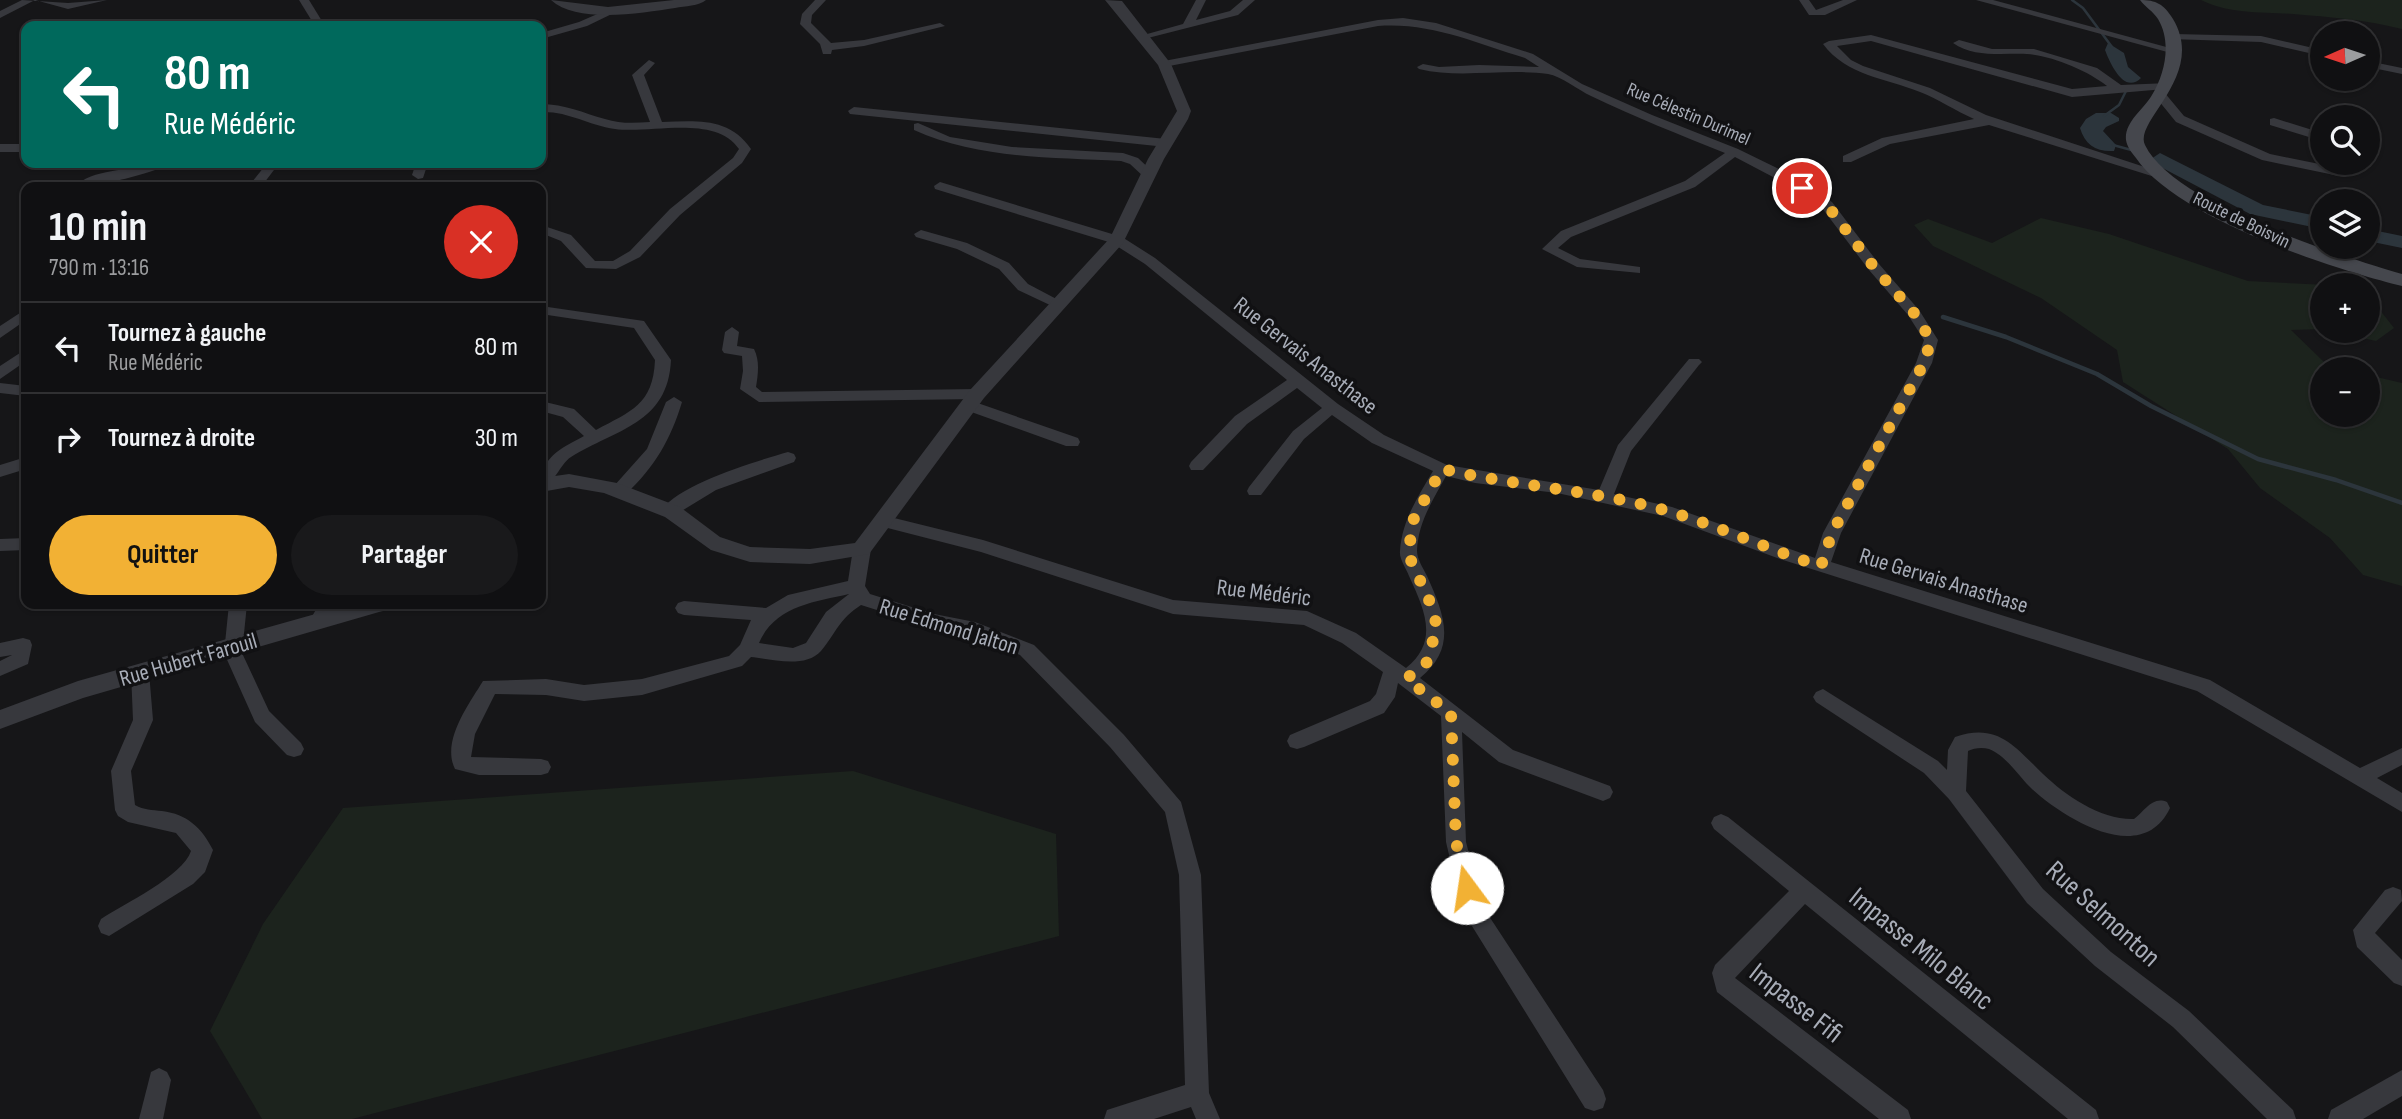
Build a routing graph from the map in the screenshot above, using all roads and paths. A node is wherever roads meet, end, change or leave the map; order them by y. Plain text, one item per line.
1 (30, 0) edge
2 (40, 0) edge
3 (102, 0) edge
4 (304, 0) edge
5 (557, 0) edge
6 (700, 0) edge
7 (821, 0) edge
8 (1111, 0) edge
9 (1200, 0) edge
10 (1228, 0) edge
11 (1804, 0) edge
12 (1852, 0) edge
13 (1981, 0) edge
14 (2147, 0) edge
15 (1248, 2) edge
16 (615, 10) junction
17 (0, 15) edge
18 (317, 21) edge
19 (940, 26) dead end
20 (1187, 27) junction
21 (546, 35) edge
22 (1144, 38) junction
23 (1959, 43) dead end
24 (2174, 44) junction
25 (2310, 50) edge
26 (649, 63) dead end
27 (1164, 64) junction
28 (2380, 66) edge
29 (1423, 67) dead end
30 (1554, 71) junction
31 (2402, 71) edge
32 (2117, 88) junction
33 (2162, 90) junction
34 (546, 108) edge
35 (854, 111) dead end
36 (1990, 121) junction
37 (2274, 122) dead end
38 (657, 126) junction
39 (918, 127) dead end
40 (2310, 133) edge
41 (1166, 143) junction
42 (0, 148) edge
43 (21, 148) edge
44 (1734, 152) junction
45 (1847, 159) dead end
46 (2310, 166) edge
47 (150, 168) edge
48 (269, 168) edge
49 (1150, 174) junction
50 (2162, 175) junction
51 (90, 182) edge
52 (258, 182) edge
53 (940, 186) dead end
54 (546, 231) edge
55 (921, 234) dead end
56 (1117, 240) junction
57 (1635, 270) dead end
58 (2402, 280) edge
59 (1057, 303) junction
60 (546, 311) edge
61 (21, 317) edge
62 (732, 332) dead end
63 (0, 333) edge
64 (21, 358) edge
65 (1694, 362) dead end
66 (0, 374) edge
67 (1298, 379) junction
68 (0, 388) edge
69 (21, 390) edge
70 (973, 400) junction
71 (674, 402) dead end
72 (546, 408) edge
73 (1332, 408) junction
74 (594, 437) junction
75 (1072, 442) dead end
76 (788, 458) dead end
77 (21, 465) edge
78 (1197, 466) dead end
79 (1442, 469) junction
80 (0, 471) edge
81 (546, 477) edge
82 (546, 483) edge
83 (620, 490) junction
84 (1255, 491) dead end
85 (1605, 496) junction
86 (669, 511) junction
87 (882, 521) junction
88 (21, 544) edge
89 (0, 545) edge
90 (862, 549) junction
91 (1821, 566) junction
92 (859, 591) junction
93 (684, 608) dead end
94 (237, 609) edge
95 (348, 609) edge
96 (323, 613) edge
97 (769, 615) junction
98 (232, 646) junction
99 (747, 649) junction
100 (0, 650) edge
101 (0, 669) edge
102 (140, 672) junction
103 (1399, 674) junction
104 (1823, 697) dead end
105 (1451, 713) junction
106 (0, 720) edge
107 (1297, 741) dead end
108 (294, 749) dead end
109 (2402, 756) edge
110 (541, 767) dead end
111 (2359, 778) junction
112 (1603, 792) dead end
113 (1956, 793) junction
114 (2402, 803) edge
115 (2160, 808) dead end
116 (1721, 823) dead end
117 (1803, 891) junction
118 (2393, 897) dead end
119 (109, 926) dead end
120 (2402, 975) edge
121 (159, 1080) dead end
122 (2402, 1082) edge
123 (1197, 1093) junction
124 (1594, 1099) dead end
125 (151, 1119) edge
126 (1116, 1119) edge
127 (1208, 1119) edge
128 (1899, 1119) edge
129 (2087, 1119) edge
130 (2284, 1119) edge
131 (2340, 1119) edge

1 - 17 street
2 - 3 street
4 - 18 street
5 - 16 street
6 - 16 street
7 - 19 street
8 - 22 street
9 - 20 street
10 - 15 street
11 - 12 street
13 - 24 street
14 - 24 main road
15 - 20 street
16 - 21 street
20 - 22 street
22 - 27 street
23 - 32 street
24 - 25 street
24 - 33 main road, Route de Boisvin
26 - 38 street
27 - 30 street, Rue Célestin Durimel
27 - 41 street, Rue Edmond Jalton
28 - 31 street
29 - 30 street
30 - 44 street, Rue Célestin Durimel
32 - 33 street
32 - 36 street
33 - 46 street
33 - 50 main road, Route de Boisvin
34 - 38 street
35 - 41 street
36 - 45 street
36 - 50 street
37 - 40 street
38 - 54 street
39 - 49 street
41 - 49 street, Rue Edmond Jalton
42 - 43 street
44 - 57 street
44 - 91 street, Rue Célestin Durimel
47 - 51 street
48 - 52 street
49 - 56 street, Rue Edmond Jalton
50 - 58 main road, Route de Boisvin
53 - 56 street, Rue Gervais Anasthase
55 - 59 street
56 - 59 street, Rue Edmond Jalton
56 - 67 street, Rue Gervais Anasthase
59 - 70 street, Rue Edmond Jalton
60 - 74 street
61 - 63 street
62 - 70 street
64 - 66 street
65 - 85 street
67 - 73 street, Rue Gervais Anasthase
67 - 78 street
68 - 69 street
70 - 75 street
70 - 87 street, Rue Edmond Jalton
71 - 83 street
72 - 74 street
73 - 79 street, Rue Gervais Anasthase
73 - 84 street
74 - 81 street
76 - 86 street
77 - 80 street
79 - 85 street, Rue Gervais Anasthase
79 - 103 street
82 - 83 street
83 - 86 street
85 - 91 street, Rue Gervais Anasthase
86 - 90 street
87 - 90 street, Rue Edmond Jalton
87 - 103 street, Rue Médéric
88 - 89 street
90 - 92 street, Rue Edmond Jalton
91 - 111 street, Rue Gervais Anasthase
92 - 97 street
92 - 99 street
92 - 123 street, Rue Edmond Jalton
93 - 97 street
94 - 98 street
95 - 96 street, Rue Hubert Farouil
96 - 98 street, Rue Hubert Farouil
97 - 99 street
98 - 102 street, Rue Hubert Farouil
98 - 108 street
99 - 110 street
100 - 101 street
102 - 106 street, Rue Hubert Farouil
102 - 119 street
103 - 105 street, Rue Médéric
103 - 107 street
104 - 113 street, Rue Selmonton
105 - 112 street, Rue Médéric
105 - 124 street
109 - 111 street
111 - 114 street, Rue Gervais Anasthase
113 - 115 street
113 - 130 street, Rue Selmonton
116 - 117 street, Impasse Milo Blanc
117 - 128 street, Impasse Fifi
117 - 129 street, Impasse Milo Blanc
118 - 120 street
121 - 125 street
122 - 131 street
123 - 126 street
123 - 127 street, Rue Edmond Jalton

